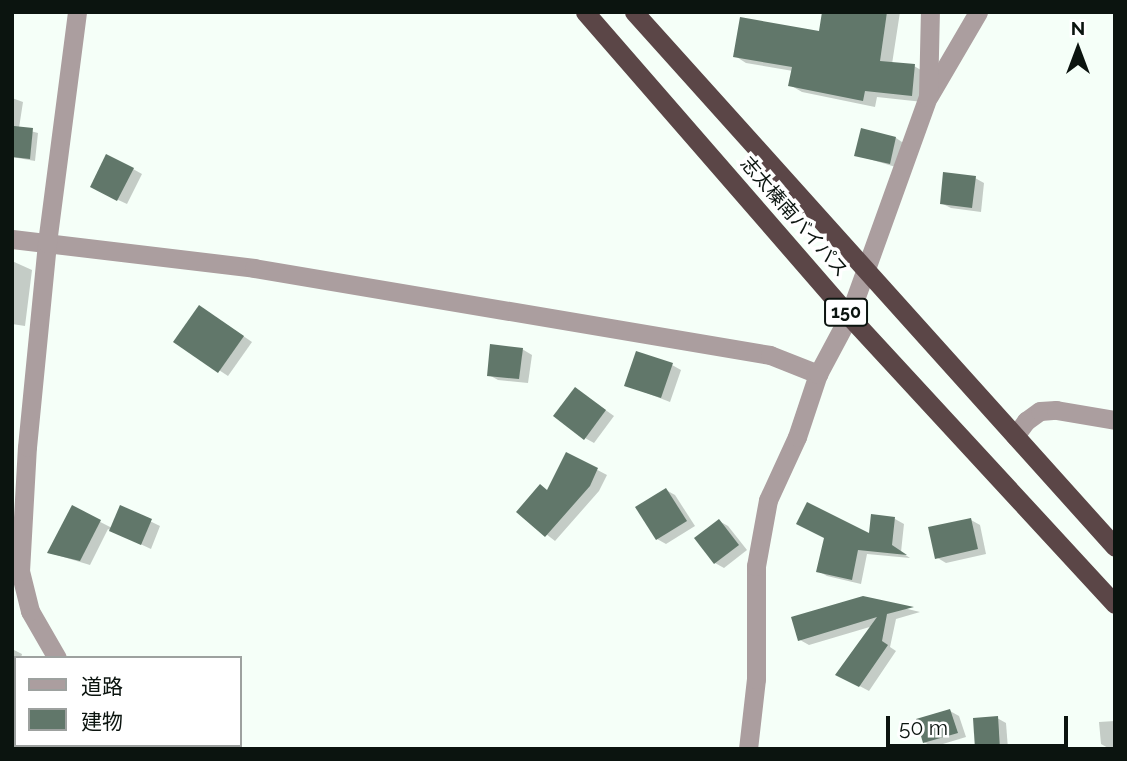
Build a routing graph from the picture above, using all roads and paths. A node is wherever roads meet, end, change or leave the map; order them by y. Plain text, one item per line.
1 (77, 12) edge
2 (585, 12) edge
3 (634, 12) edge
4 (930, 12) edge
5 (978, 12) edge
6 (928, 97) junction
7 (12, 239) edge
8 (47, 243) junction
9 (866, 271) junction
10 (849, 316) junction
11 (818, 374) junction
12 (1115, 420) edge
13 (1015, 436) junction
14 (1115, 547) edge
15 (1115, 604) edge
16 (56, 656) edge
17 (748, 749) edge

1 - 8 street
2 - 10 highway, 志太榛南バイパス / 150
3 - 9 highway, 志太榛南バイパス / 150
4 - 6 street
5 - 6 street
6 - 9 street
7 - 8 street
8 - 11 street
8 - 16 street
9 - 10 street
9 - 13 highway, 志太榛南バイパス / 150
10 - 11 street
10 - 15 highway, 志太榛南バイパス / 150
11 - 17 street
12 - 13 street
13 - 14 highway, 志太榛南バイパス / 150

